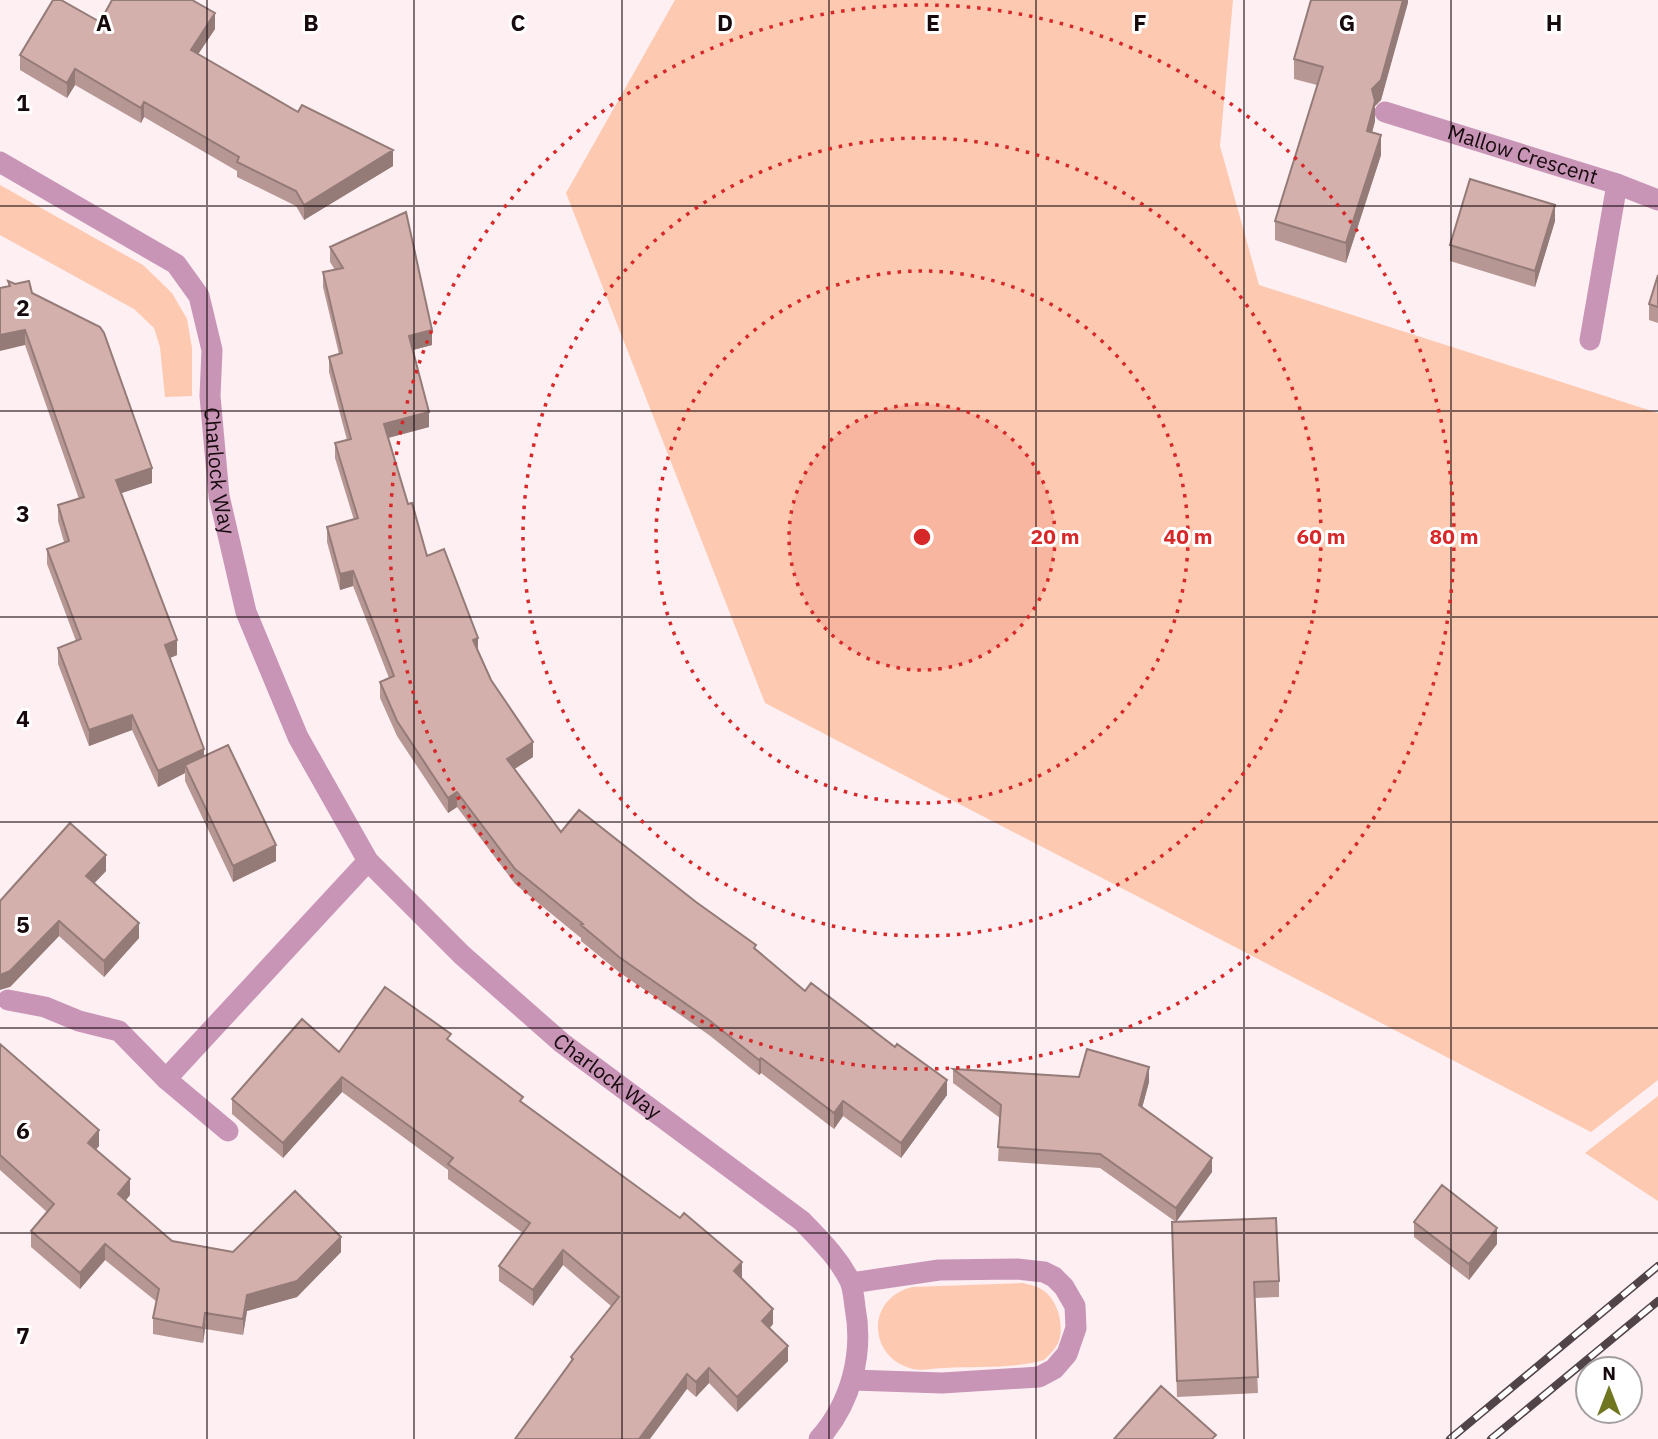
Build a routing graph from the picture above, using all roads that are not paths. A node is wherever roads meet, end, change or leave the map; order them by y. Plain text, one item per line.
1 (1385, 112) dead end
2 (0, 162) edge
3 (1618, 184) junction
4 (1658, 200) edge
5 (1590, 340) dead end
6 (368, 861) junction
7 (8, 1000) dead end
8 (166, 1079) junction
9 (228, 1131) dead end
10 (851, 1283) junction
11 (853, 1380) junction
12 (819, 1439) edge

1 - 3 street, Mallow Crescent
2 - 6 street, Charlock Way
3 - 4 street, Mallow Crescent
3 - 5 street
6 - 8 street
6 - 10 street, Charlock Way
7 - 8 street
8 - 9 street
10 - 11 street, Charlock Way
10 - 11 street
11 - 12 street, Charlock Way

